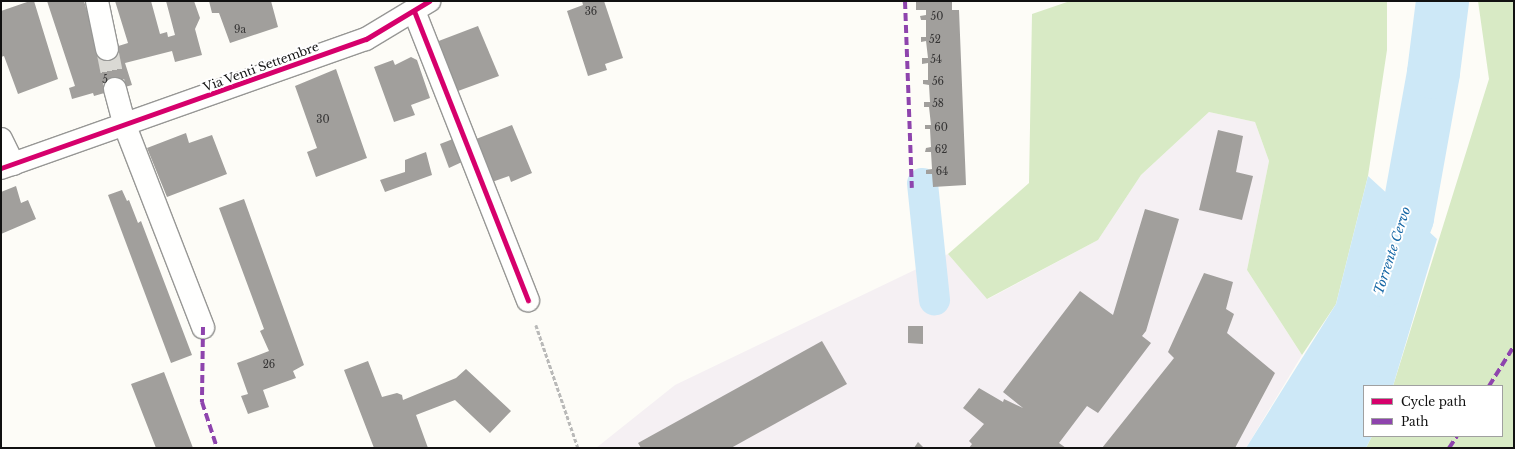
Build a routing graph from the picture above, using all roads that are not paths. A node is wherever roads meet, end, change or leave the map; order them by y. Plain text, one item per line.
1 (97, 1) edge
2 (422, 6) edge
3 (108, 49) tunnel mouth
4 (115, 89) tunnel mouth
5 (125, 126) junction
6 (1, 139) edge
7 (7, 166) edge
8 (528, 300) road end
9 (203, 327) dead end

1 - 3 street
2 - 5 street, Via Venti Settembre
2 - 8 street
4 - 5 street
5 - 7 street, Via Venti Settembre
5 - 9 street
6 - 7 street

